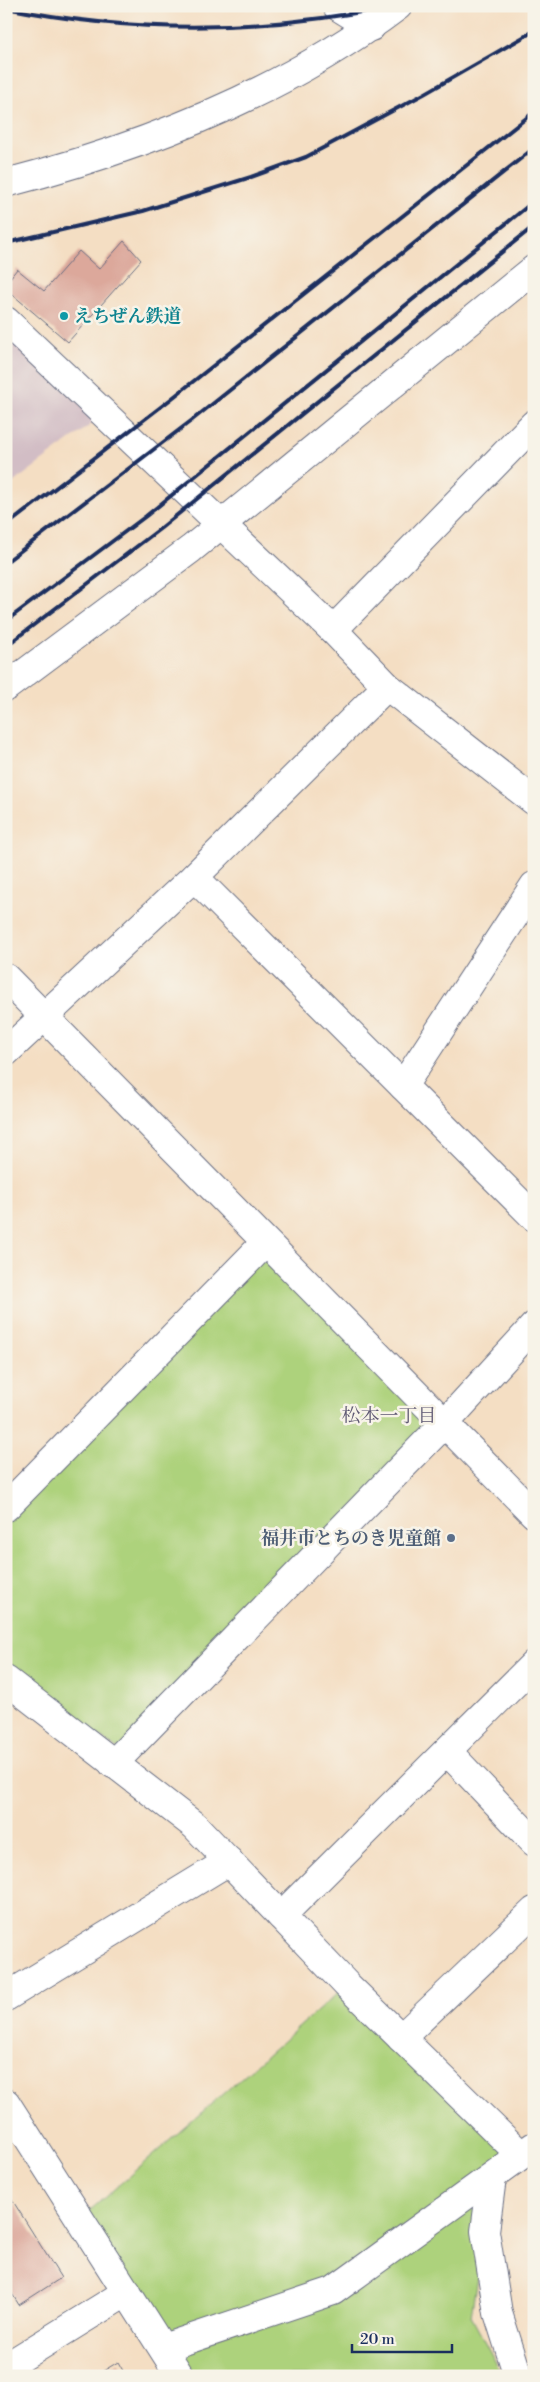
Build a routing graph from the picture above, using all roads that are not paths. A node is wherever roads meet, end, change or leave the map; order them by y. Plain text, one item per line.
1 (337, 6) edge
2 (398, 6) edge
3 (371, 27) junction
4 (6, 184) edge
5 (534, 269) edge
6 (6, 321) edge
7 (534, 424) edge
8 (221, 524) junction
9 (333, 630) junction
10 (387, 686) junction
11 (6, 687) edge
12 (534, 801) edge
13 (194, 877) junction
14 (534, 886) edge
15 (6, 978) edge
16 (43, 1017) junction
17 (6, 1052) edge
18 (403, 1086) junction
19 (534, 1217) edge
20 (265, 1243) junction
21 (534, 1326) edge
22 (445, 1423) junction
23 (6, 1507) edge
24 (534, 1514) edge
25 (534, 1664) edge
26 (6, 1680) edge
27 (446, 1751) junction
28 (113, 1764) junction
29 (534, 1842) edge
30 (229, 1861) junction
31 (534, 1911) edge
32 (281, 1916) junction
33 (6, 1998) edge
34 (401, 2038) junction
35 (6, 2103) edge
36 (528, 2151) edge
37 (492, 2178) junction
38 (127, 2292) junction
39 (163, 2348) junction
40 (6, 2367) edge
41 (180, 2376) edge
42 (518, 2376) edge

1 - 3 street
2 - 3 street
3 - 4 street
5 - 8 street
6 - 8 street
7 - 9 street
8 - 9 street
8 - 11 street
9 - 10 street
10 - 12 street
10 - 13 street
13 - 16 street
13 - 18 street
14 - 18 street
15 - 16 street
16 - 17 street
16 - 20 street
18 - 19 street
20 - 22 street
20 - 23 street
21 - 22 street
22 - 24 street
22 - 28 street
25 - 27 street
26 - 28 street
27 - 29 street
27 - 32 street
28 - 30 street
30 - 32 street
30 - 33 street
31 - 34 street
32 - 34 street
34 - 36 street
35 - 38 street
36 - 37 street
37 - 39 street
37 - 42 street
38 - 39 street
38 - 40 street
39 - 41 street

